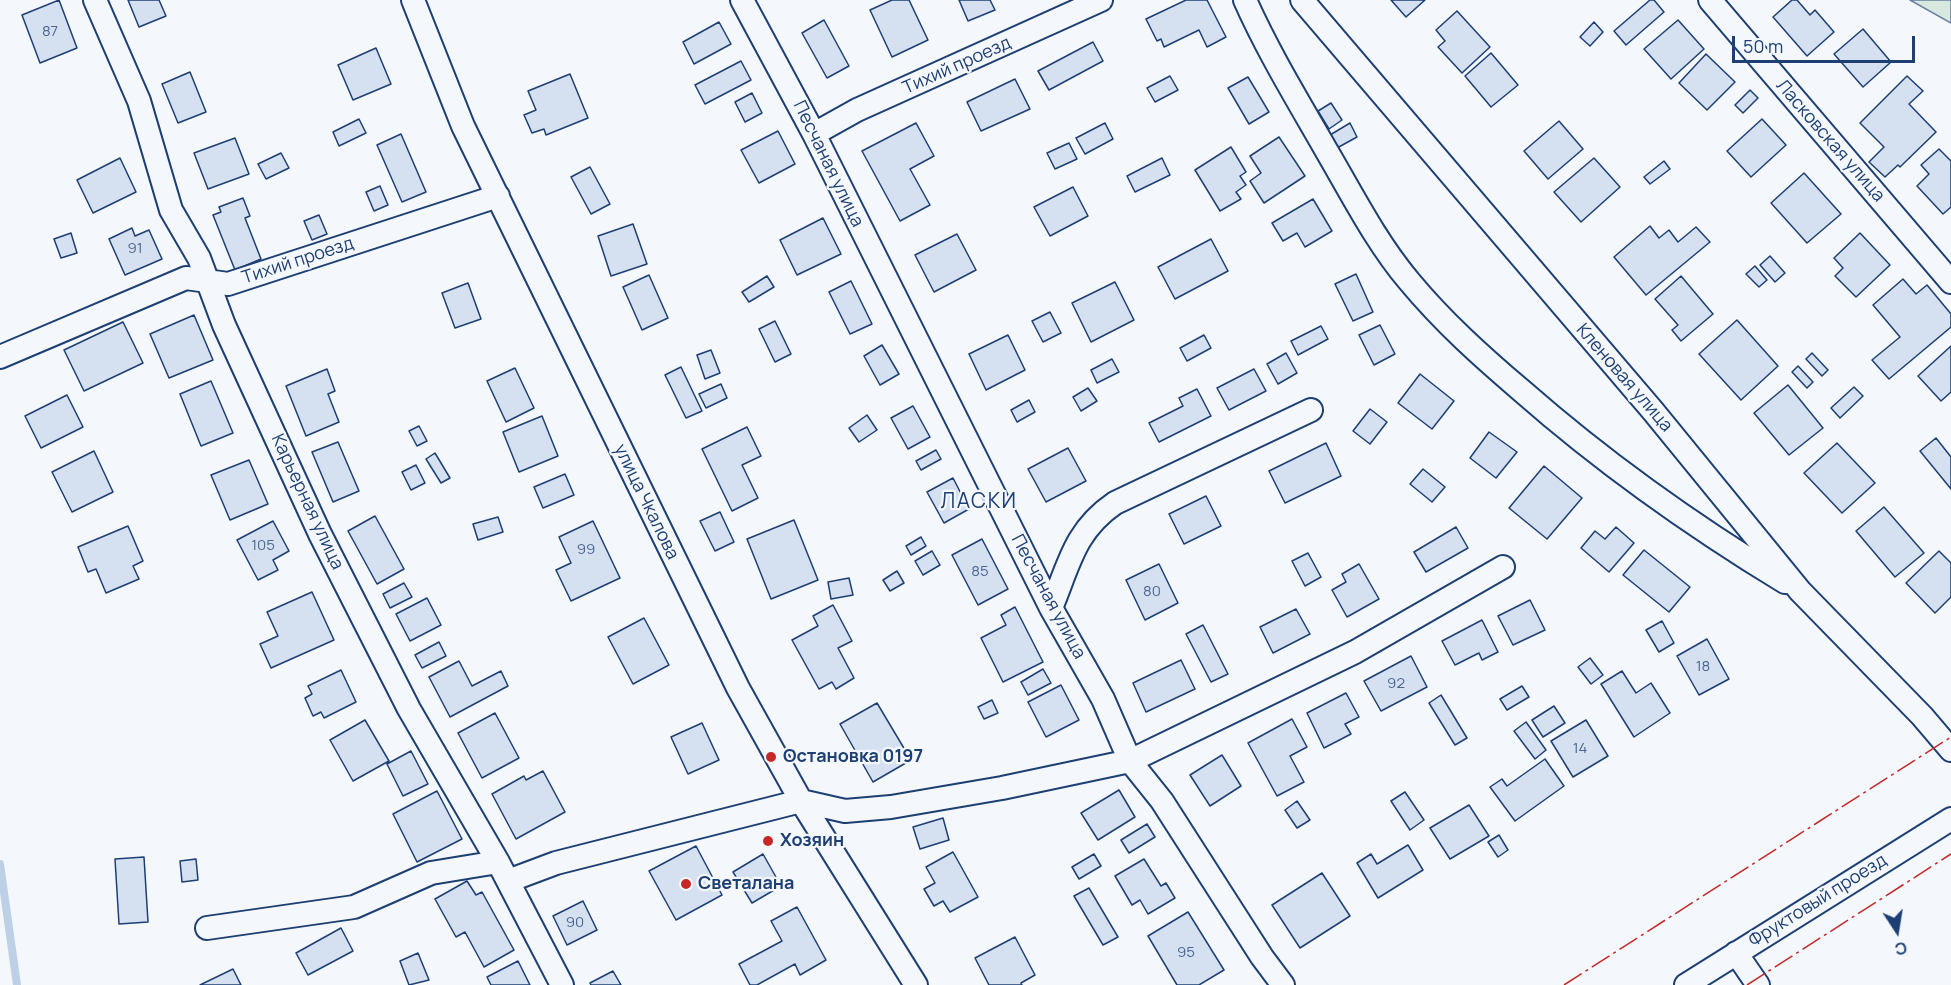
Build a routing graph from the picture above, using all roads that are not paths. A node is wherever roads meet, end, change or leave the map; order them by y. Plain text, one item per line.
1 (95, 0) edge
2 (413, 0) edge
3 (742, 0) edge
4 (1101, 0) edge
5 (1245, 0) edge
6 (1302, 0) edge
7 (1710, 0) edge
8 (814, 134) junction
9 (498, 196) junction
10 (207, 282) junction
11 (1951, 282) edge
12 (0, 357) edge
13 (1311, 410) dead end
14 (1503, 567) dead end
15 (1800, 591) junction
16 (1051, 608) junction
17 (1951, 750) edge
18 (1130, 761) junction
19 (801, 801) junction
20 (1951, 819) edge
21 (503, 871) junction
22 (207, 928) dead end
23 (1736, 953) junction
24 (562, 985) edge
25 (916, 985) edge
26 (1283, 985) edge
27 (1686, 985) edge
28 (1758, 985) edge

1 - 10 street, Карьерная улица
2 - 9 street, улица Чкалова
3 - 8 street, Песчаная улица
4 - 8 street, Тихий проезд
5 - 15 street
6 - 15 street, Кленовая улица
7 - 11 street, Ласковская улица
8 - 16 street, Песчаная улица
9 - 10 street, Тихий проезд
9 - 19 street, улица Чкалова
10 - 12 street, Тихий проезд
10 - 21 street, Карьерная улица
13 - 16 street
14 - 18 street
15 - 17 street, Кленовая улица
16 - 18 street, Песчаная улица
18 - 19 street
18 - 26 street, Песчаная улица
19 - 21 street
19 - 25 street, улица Чкалова
20 - 23 street, Фруктовый проезд
21 - 22 street
21 - 24 street, Карьерная улица
23 - 27 street, Фруктовый проезд
23 - 28 street

